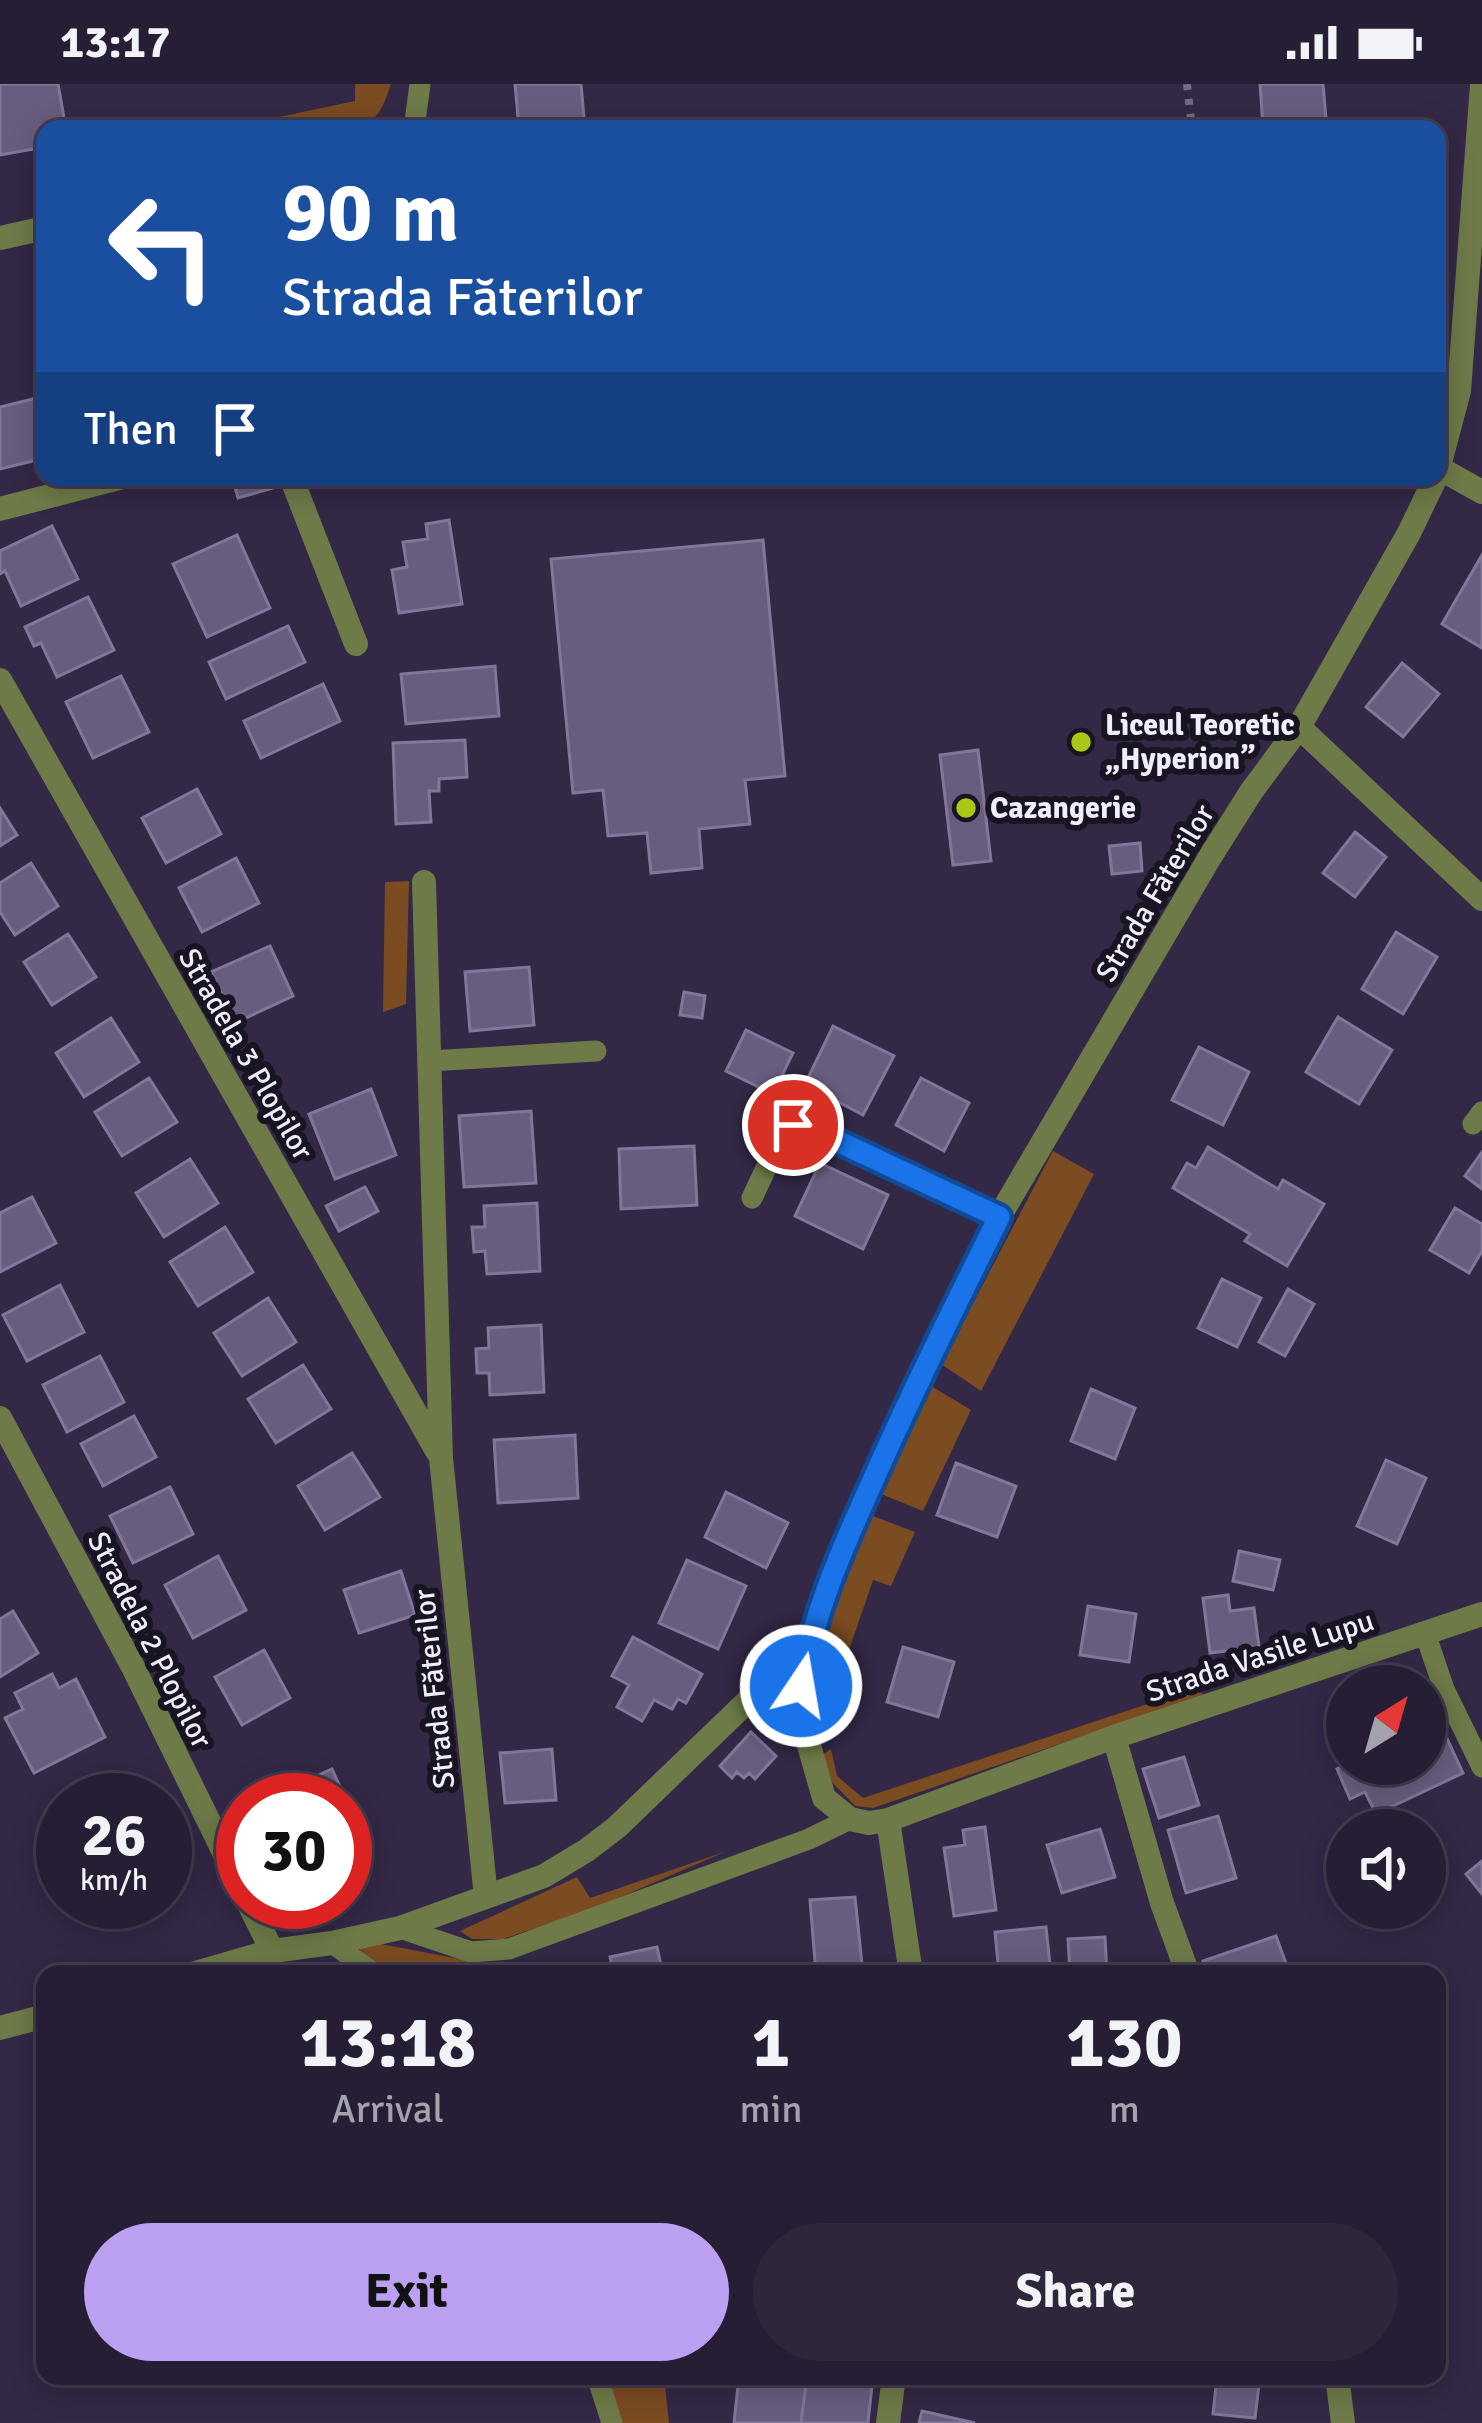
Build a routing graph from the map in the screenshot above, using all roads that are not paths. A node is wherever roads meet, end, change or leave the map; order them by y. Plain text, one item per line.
1 (420, 84) edge
2 (1482, 86) edge
3 (415, 120) edge
4 (36, 230) edge
5 (0, 238) edge
6 (1446, 439) edge
7 (1446, 477) edge
8 (88, 486) edge
9 (295, 486) edge
10 (1431, 486) edge
11 (1482, 492) edge
12 (0, 509) edge
13 (356, 644) dead end
14 (0, 680) edge
15 (1299, 727) junction
16 (424, 882) dead end
17 (1482, 899) edge
18 (596, 1051) dead end
19 (429, 1060) junction
20 (752, 1198) dead end
21 (999, 1217) junction
22 (0, 1418) edge
23 (441, 1458) junction
24 (1482, 1614) edge
25 (1425, 1633) junction
26 (808, 1643) junction
27 (1114, 1737) junction
28 (1482, 1767) edge
29 (869, 1820) junction
30 (216, 1836) edge
31 (486, 1897) junction
32 (400, 1928) junction
33 (261, 1929) edge
34 (332, 1943) junction
35 (272, 1951) junction
36 (223, 1965) edge
37 (363, 1965) edge
38 (909, 1965) edge
39 (1185, 1965) edge
40 (36, 2018) edge
41 (0, 2028) edge
42 (600, 2385) edge
43 (893, 2385) edge
44 (1338, 2385) edge
45 (612, 2423) edge
46 (888, 2423) edge
47 (1343, 2423) edge

1 - 3 lane
2 - 6 street, Strada Făterilor
4 - 5 street
7 - 11 street
8 - 12 street
9 - 13 street
10 - 15 street, Strada Făterilor
14 - 23 street, Stradela 3 Plopilor
15 - 17 street
15 - 21 street, Strada Făterilor
16 - 19 street, Strada Făterilor
18 - 19 lane
19 - 23 street, Strada Făterilor
20 - 21 lane
21 - 26 street, Strada Făterilor
22 - 30 street, Stradela 2 Plopilor
23 - 31 street, Strada Făterilor
24 - 25 street, Strada Vasile Lupu
25 - 27 street, Strada Vasile Lupu
25 - 28 lane
26 - 29 street, Strada Făterilor
26 - 31 street, Strada Făterilor
27 - 29 street, Strada Vasile Lupu
27 - 39 street
29 - 32 lane
29 - 38 street
31 - 32 street
32 - 34 street
33 - 35 street
34 - 35 street
34 - 37 lane
35 - 36 street
40 - 41 street
42 - 45 lane
43 - 46 street
44 - 47 street

